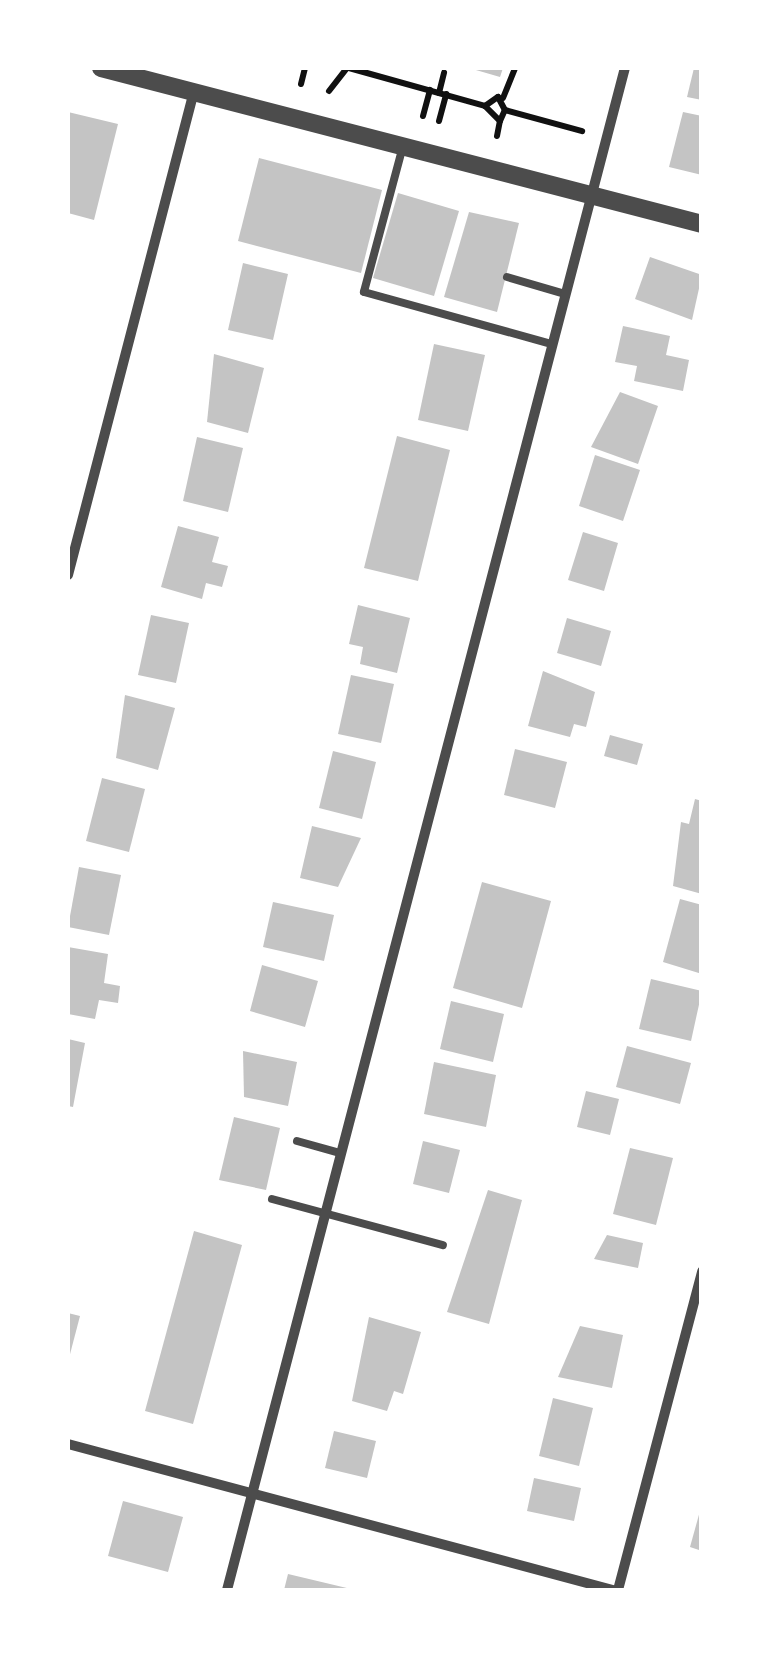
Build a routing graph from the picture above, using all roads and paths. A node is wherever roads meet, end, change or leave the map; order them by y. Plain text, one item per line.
1 (101, 68) edge
2 (304, 68) edge
3 (348, 68) edge
4 (515, 68) edge
5 (625, 68) edge
6 (444, 74) dead end
7 (168, 76) edge
8 (301, 84) dead end
9 (430, 90) junction
10 (329, 91) dead end
11 (194, 92) junction
12 (442, 94) junction
13 (503, 98) junction
14 (530, 102) dead end
15 (485, 106) junction
16 (505, 110) junction
17 (423, 116) dead end
18 (527, 116) junction
19 (439, 120) dead end
20 (500, 120) junction
21 (582, 131) dead end
22 (497, 136) dead end
23 (402, 146) junction
24 (592, 196) junction
25 (702, 224) edge
26 (507, 277) dead end
27 (565, 294) junction
28 (551, 344) junction
29 (68, 575) edge
30 (297, 1141) dead end
31 (340, 1154) junction
32 (272, 1200) dead end
33 (324, 1213) junction
34 (443, 1245) dead end
35 (702, 1272) edge
36 (68, 1444) edge
37 (252, 1492) junction
38 (228, 1590) edge
39 (616, 1590) edge

1 - 7 street
2 - 8 path
3 - 9 path
3 - 10 path
4 - 13 path
5 - 24 street
6 - 12 path
7 - 11 street
9 - 12 path
9 - 17 path
11 - 23 street
11 - 29 street
12 - 15 path
12 - 19 path
13 - 15 path
13 - 16 path
14 - 18 path
15 - 20 path
16 - 18 path
16 - 20 path
18 - 21 path
20 - 22 path
23 - 24 street
23 - 28 lane
24 - 25 street
24 - 27 street
26 - 27 lane
27 - 28 street
28 - 31 street
30 - 31 lane
31 - 33 street
32 - 33 lane
33 - 34 lane
33 - 37 street
35 - 39 street
36 - 37 street
37 - 38 street
37 - 39 street

